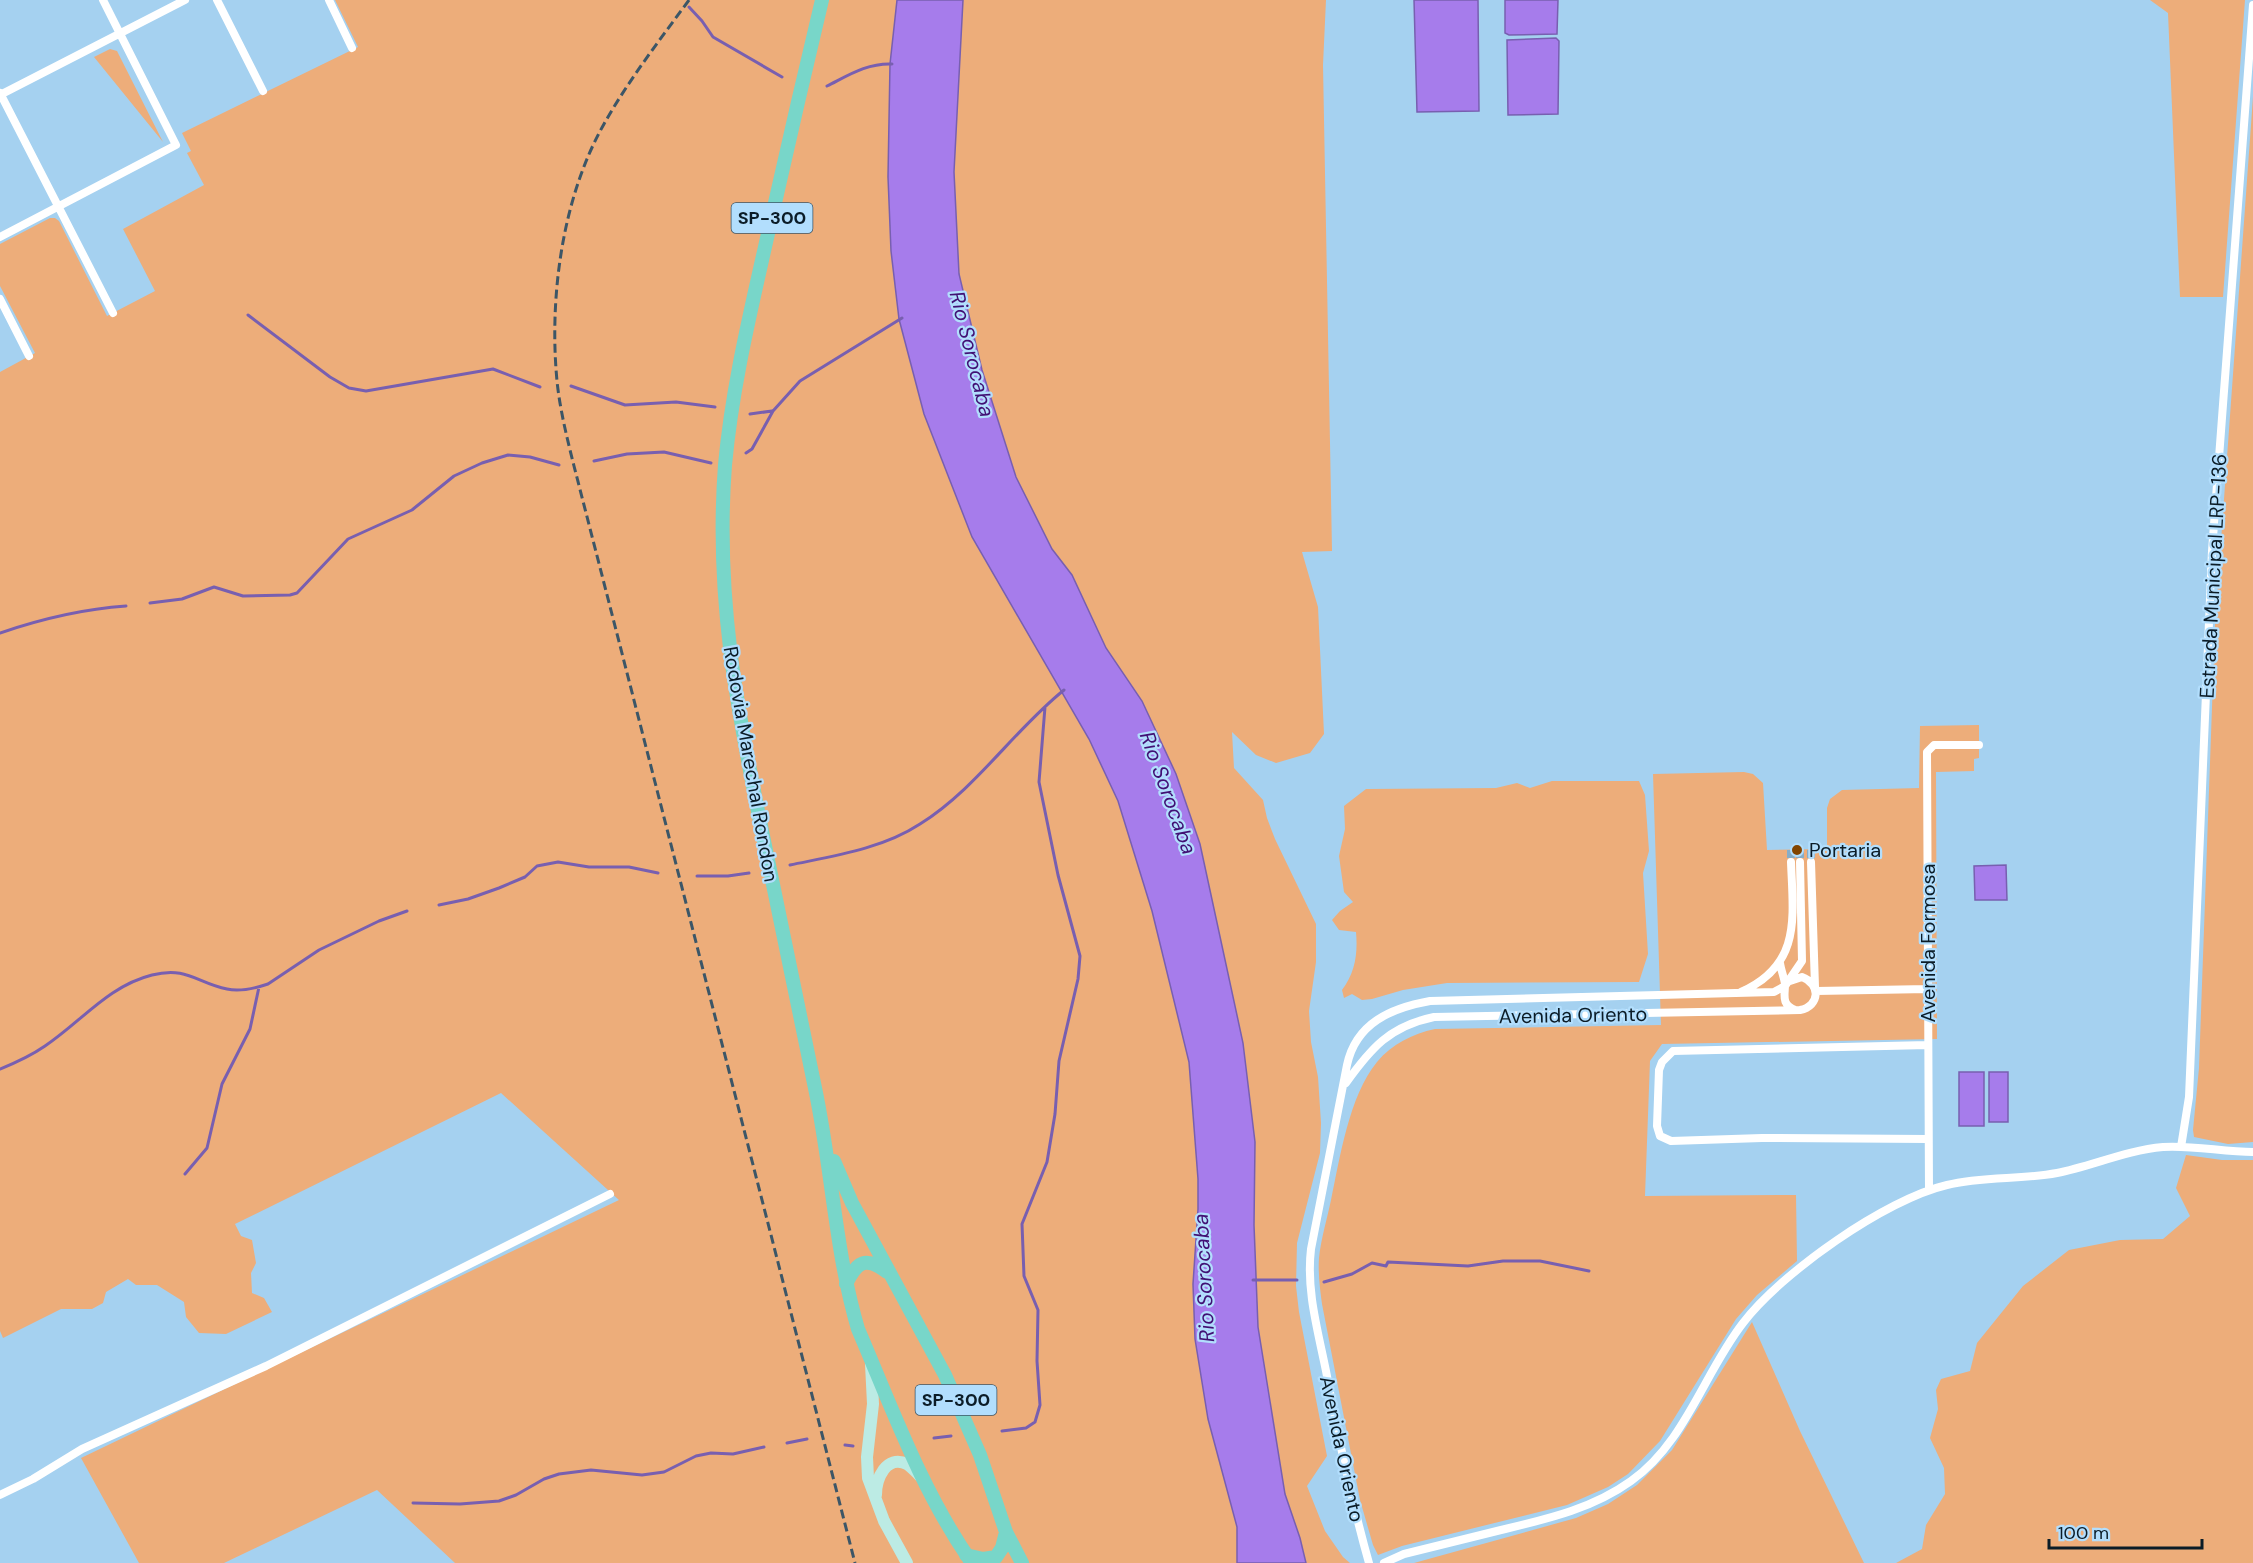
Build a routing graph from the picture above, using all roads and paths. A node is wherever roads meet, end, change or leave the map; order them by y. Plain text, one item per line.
1 (103, 0) edge
2 (185, 0) edge
3 (217, 0) edge
4 (329, 0) edge
5 (822, 0) edge
6 (2253, 5) edge
7 (120, 33) junction
8 (352, 48) dead end
9 (263, 91) dead end
10 (0, 94) edge
11 (59, 206) junction
12 (0, 237) edge
13 (0, 299) edge
14 (113, 313) dead end
15 (29, 356) dead end
16 (1979, 745) dead end
17 (1811, 862) tunnel mouth
18 (1791, 940) junction
19 (1802, 961) junction
20 (1780, 963) junction
21 (1787, 983) junction
22 (1816, 989) junction
23 (1928, 989) junction
24 (1736, 994) junction
25 (1796, 1010) junction
26 (1928, 1045) junction
27 (1344, 1085) junction
28 (825, 1136) junction
29 (1928, 1139) junction
30 (2181, 1147) junction
31 (2253, 1152) edge
32 (1929, 1189) junction
33 (610, 1194) dead end
34 (891, 1275) junction
35 (846, 1284) junction
36 (870, 1357) junction
37 (924, 1479) junction
38 (0, 1495) edge
39 (875, 1502) junction
40 (1006, 1532) junction
41 (969, 1559) edge
42 (907, 1563) edge
43 (1022, 1563) edge
44 (1369, 1563) edge
45 (1384, 1563) edge

1 - 7 street
2 - 7 street
3 - 9 street
4 - 8 street
5 - 28 main road, Rodovia Marechal Rondon / SP-300
6 - 30 street, Estrada Municipal LRP-136
7 - 10 street
7 - 11 street
10 - 11 street
11 - 12 street
11 - 14 street
13 - 15 street
16 - 23 street, Avenida Formosa
17 - 22 street
18 - 19 street
18 - 19 street, Avenida Oriento
18 - 20 street, Avenida Oriento
19 - 21 street
20 - 21 street
20 - 24 street, Avenida Oriento
21 - 22 street
21 - 24 street, Avenida Oriento
21 - 25 street
22 - 23 street
22 - 25 street
23 - 26 street, Avenida Formosa
24 - 27 street, Avenida Oriento
25 - 27 street, Avenida Oriento
26 - 29 street, Avenida Formosa
26 - 29 street
27 - 44 street, Avenida Oriento
28 - 34 main road, Rodovia Marechal Rondon / SP-300
28 - 35 main road, Rodovia Marechal Rondon / SP-300
29 - 32 street, Avenida Formosa
30 - 31 street
30 - 32 street
32 - 45 street
33 - 38 street
34 - 35 main road
34 - 40 main road, Rodovia Marechal Rondon / SP-300
35 - 36 main road, Rodovia Marechal Rondon / SP-300
36 - 37 main road, Rodovia Marechal Rondon / SP-300
36 - 39 main road
37 - 39 main road
37 - 41 main road, Rodovia Marechal Rondon / SP-300
39 - 42 main road
40 - 41 main road
40 - 43 main road, Rodovia Marechal Rondon / SP-300

